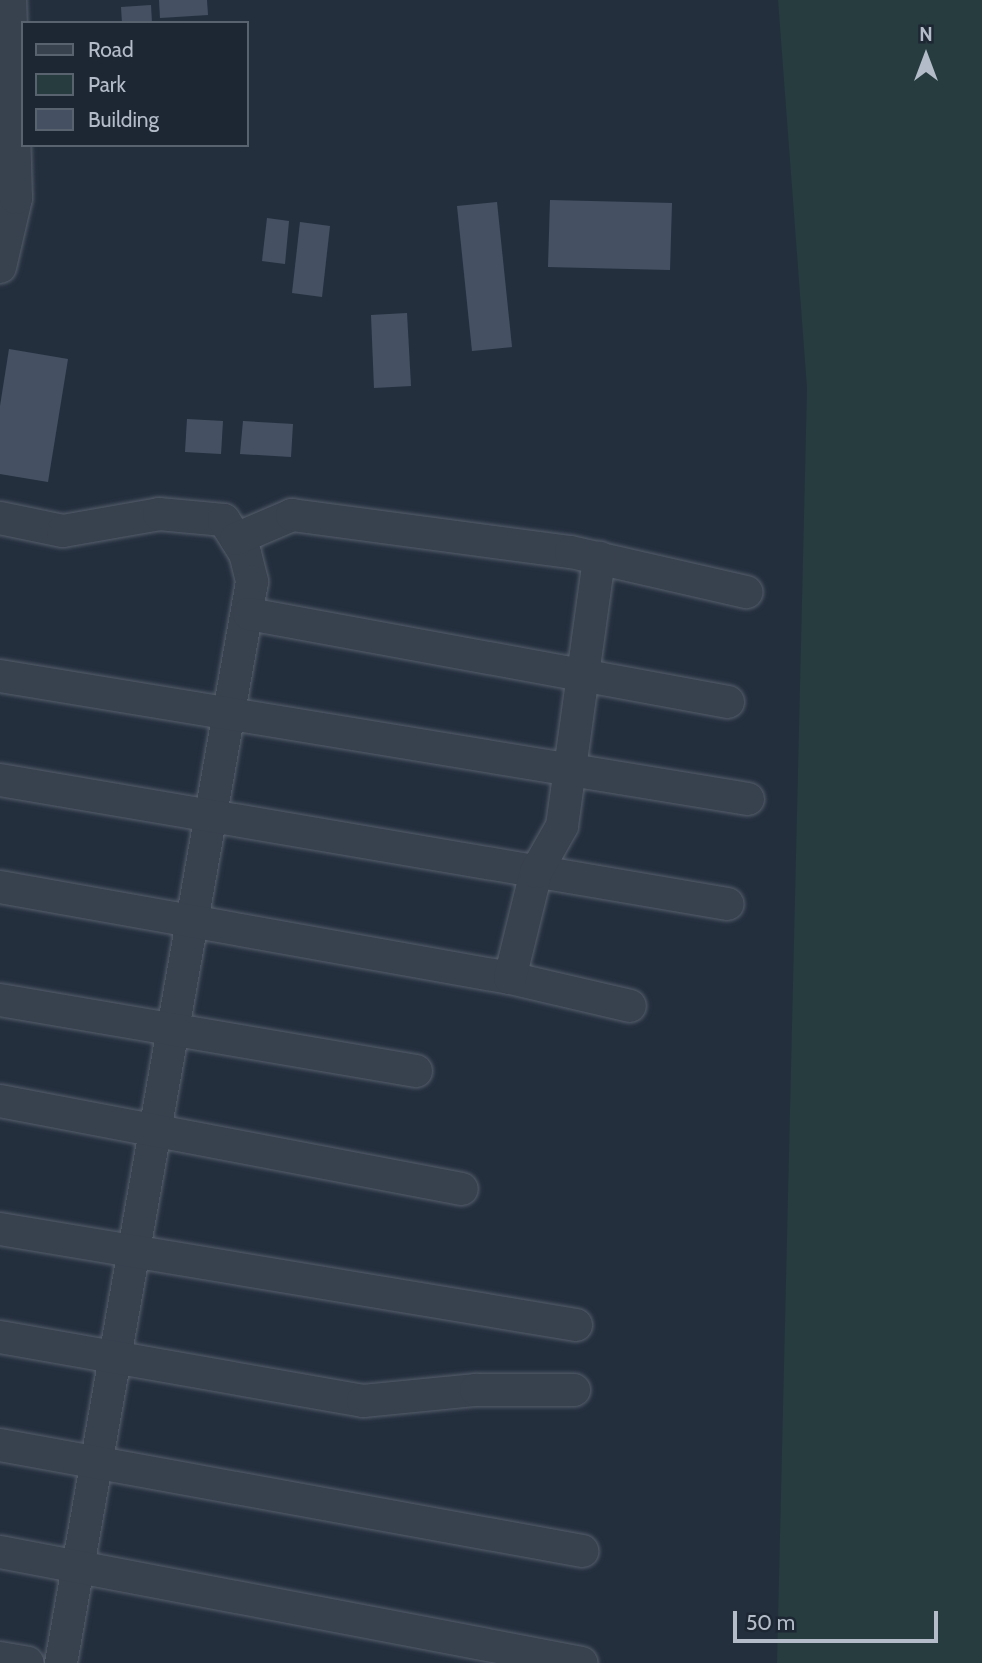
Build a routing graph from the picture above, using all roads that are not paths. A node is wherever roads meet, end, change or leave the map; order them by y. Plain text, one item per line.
1 (10, 0) edge
2 (0, 267) edge
3 (0, 518) edge
4 (236, 539) junction
5 (599, 558) junction
6 (746, 592) dead end
7 (249, 614) junction
8 (580, 673) junction
9 (0, 676) edge
10 (728, 702) dead end
11 (229, 717) junction
12 (571, 773) junction
13 (0, 780) edge
14 (748, 799) dead end
15 (208, 815) junction
16 (536, 872) junction
17 (0, 887) edge
18 (728, 904) dead end
19 (194, 920) junction
20 (510, 978) junction
21 (0, 1000) edge
22 (630, 1006) dead end
23 (174, 1032) junction
24 (416, 1071) dead end
25 (0, 1101) edge
26 (154, 1129) junction
27 (462, 1189) dead end
28 (0, 1229) edge
29 (134, 1251) junction
30 (576, 1325) dead end
31 (0, 1337) edge
32 (116, 1360) junction
33 (574, 1390) dead end
34 (0, 1445) edge
35 (94, 1461) junction
36 (582, 1551) dead end
37 (0, 1552) edge
38 (78, 1567) junction
39 (0, 1658) edge
40 (28, 1663) edge
41 (61, 1663) edge
42 (582, 1663) edge

1 - 2 street
3 - 4 street
4 - 5 street
4 - 7 street
5 - 6 street
5 - 8 street
7 - 8 street
7 - 11 street
8 - 10 street
8 - 12 street
9 - 11 street
11 - 12 street
11 - 15 street
12 - 14 street
12 - 16 street
13 - 15 street
15 - 16 street
15 - 19 street
16 - 18 street
16 - 20 street
17 - 19 street
19 - 20 street
19 - 23 street
20 - 22 street
21 - 23 street
23 - 24 street
23 - 26 street
25 - 26 street
26 - 27 street
26 - 29 street
28 - 29 street
29 - 30 street
29 - 32 street
31 - 32 street
32 - 33 street
32 - 35 street
34 - 35 street
35 - 36 street
35 - 38 street
37 - 38 street
38 - 41 street
38 - 42 street
39 - 40 street

